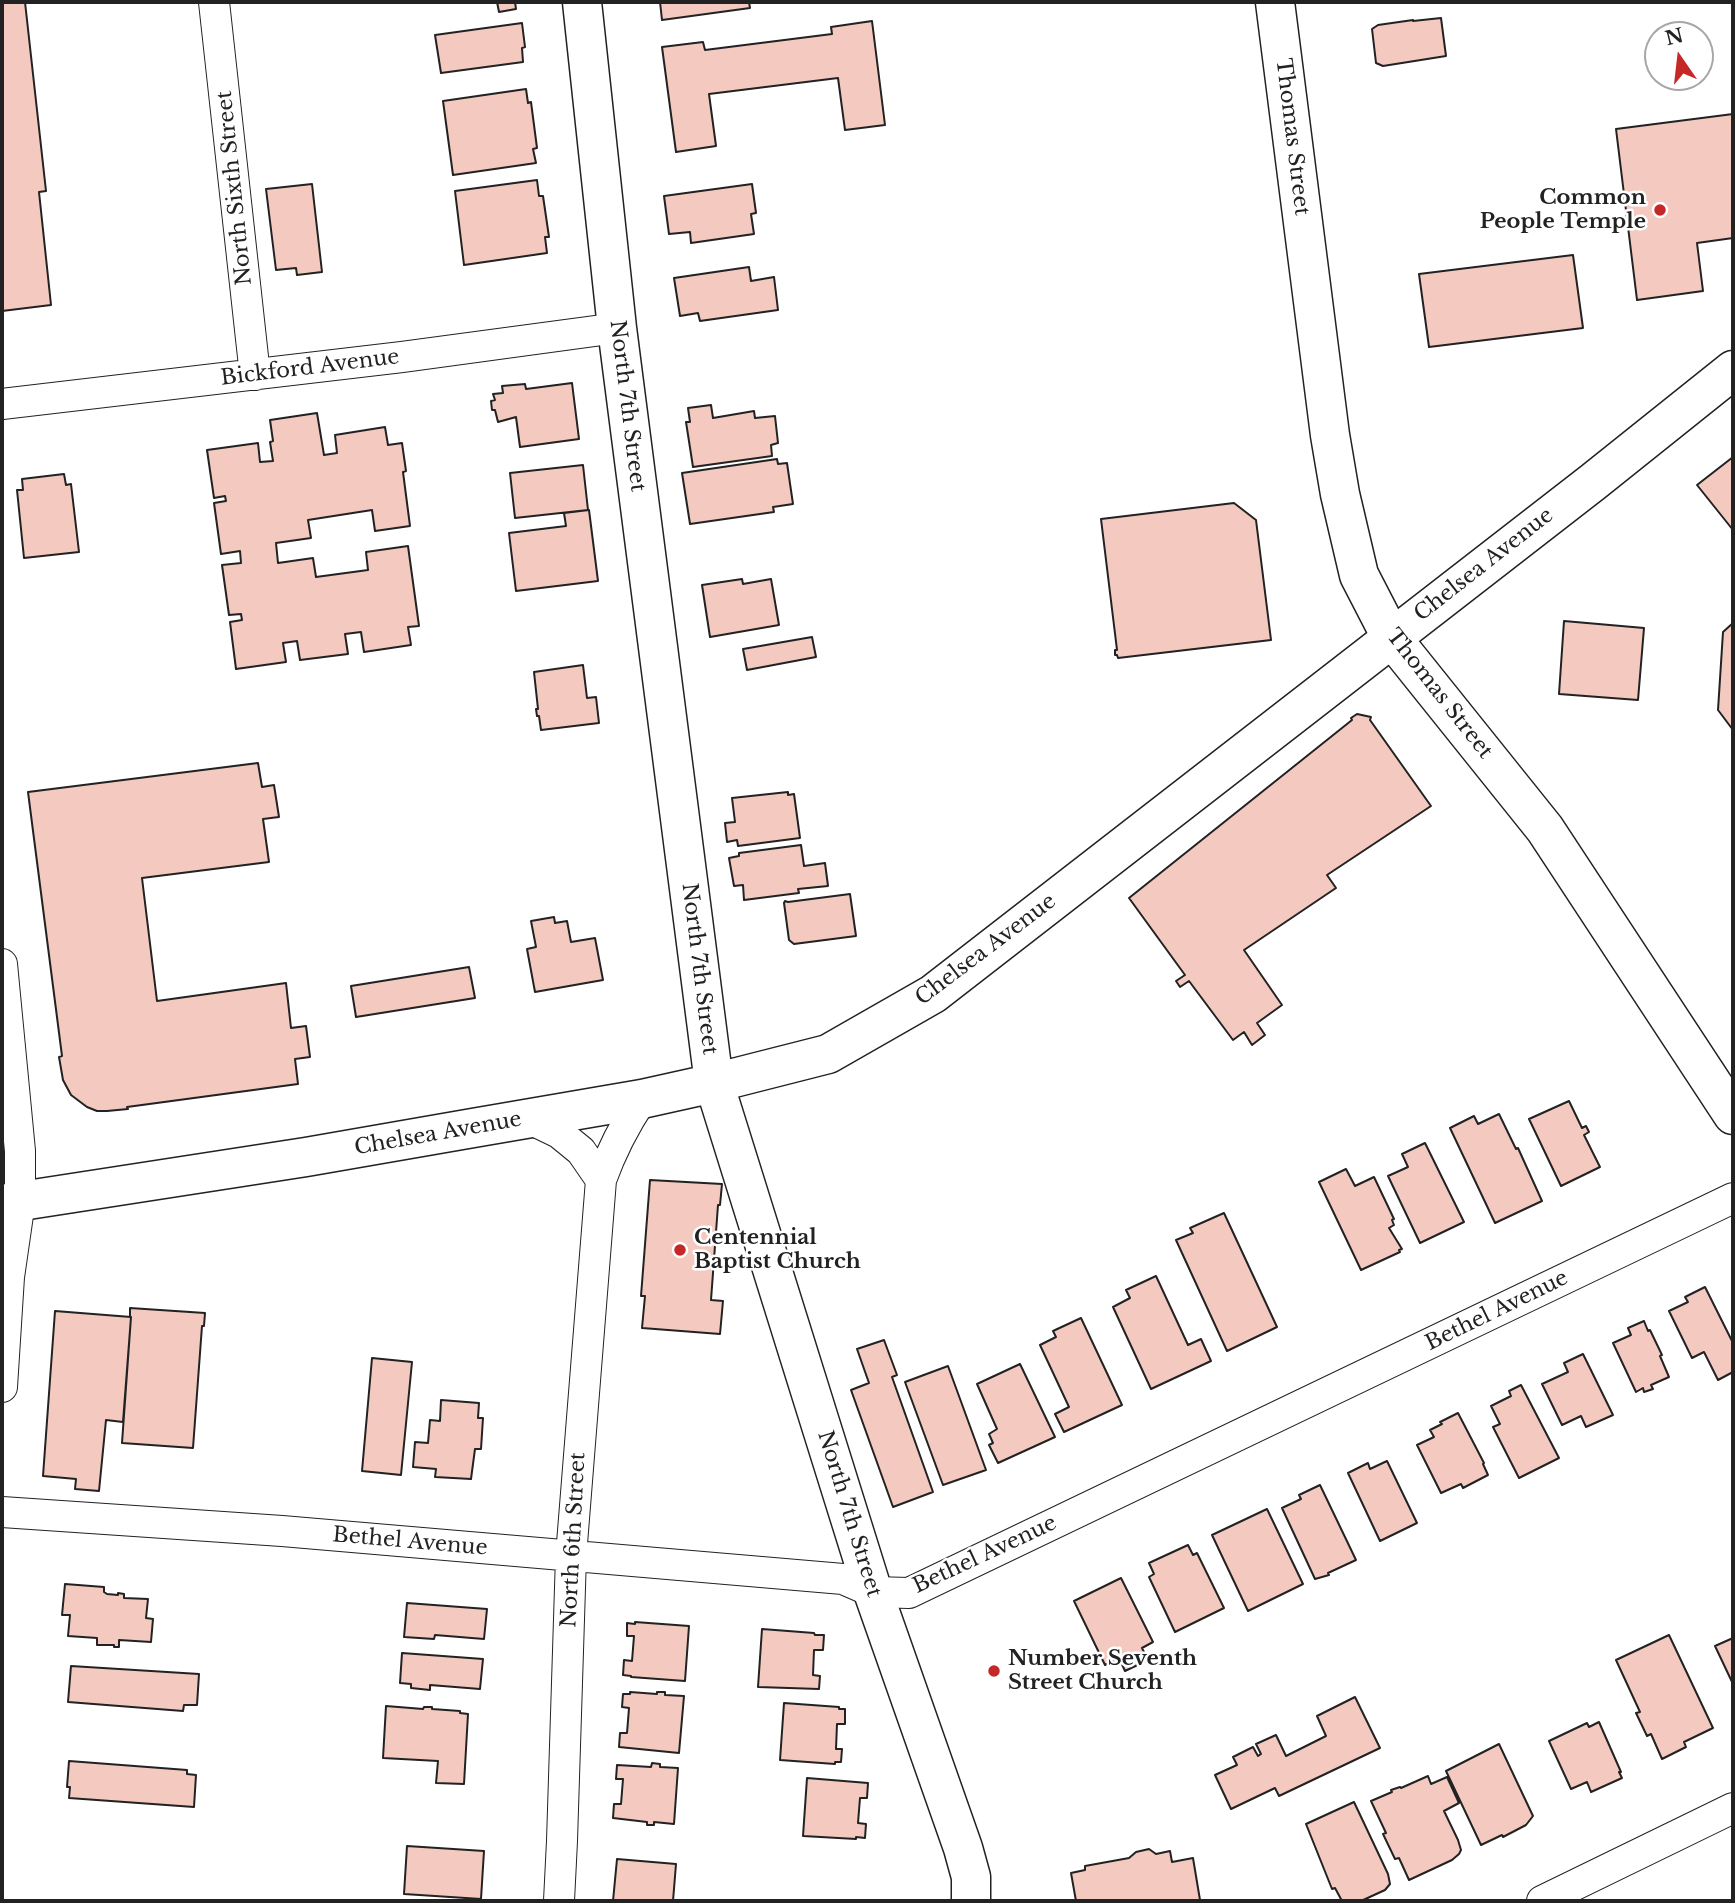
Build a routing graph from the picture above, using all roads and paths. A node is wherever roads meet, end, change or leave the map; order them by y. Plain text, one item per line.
1 (214, 2) edge
2 (582, 2) edge
3 (1275, 2) edge
4 (617, 328) junction
5 (1733, 370) edge
6 (255, 374) junction
7 (2, 404) edge
8 (1391, 637) junction
9 (2, 964) edge
10 (714, 1083) junction
11 (642, 1099) junction
12 (1733, 1115) edge
13 (530, 1119) junction
14 (601, 1180) junction
15 (1733, 1198) edge
16 (11, 1203) edge
17 (2, 1387) edge
18 (2, 1512) edge
19 (571, 1556) junction
20 (873, 1592) junction
21 (1733, 1808) edge
22 (559, 1901) edge
23 (971, 1901) edge
24 (1542, 1901) edge

1 - 6 street, North Sixth Street
2 - 4 main road, North 7th Street
3 - 8 main road, Thomas Street
4 - 6 street, Bickford Avenue
4 - 10 main road, North 7th Street
5 - 8 main road, Chelsea Avenue
6 - 7 street, Bickford Avenue
8 - 10 main road, Chelsea Avenue
8 - 12 main road, Thomas Street
9 - 16 street
10 - 11 main road, Chelsea Avenue
10 - 20 main road, North 7th Street
11 - 13 main road, Chelsea Avenue
11 - 14 street, North 6th Street
13 - 14 street
13 - 16 main road, Chelsea Avenue
14 - 19 street, North 6th Street
15 - 20 street, Bethel Avenue
16 - 17 street
18 - 19 street, Bethel Avenue
19 - 20 street, Bethel Avenue
19 - 22 street, North 6th Street
20 - 23 main road, North 7th Street
21 - 24 street

